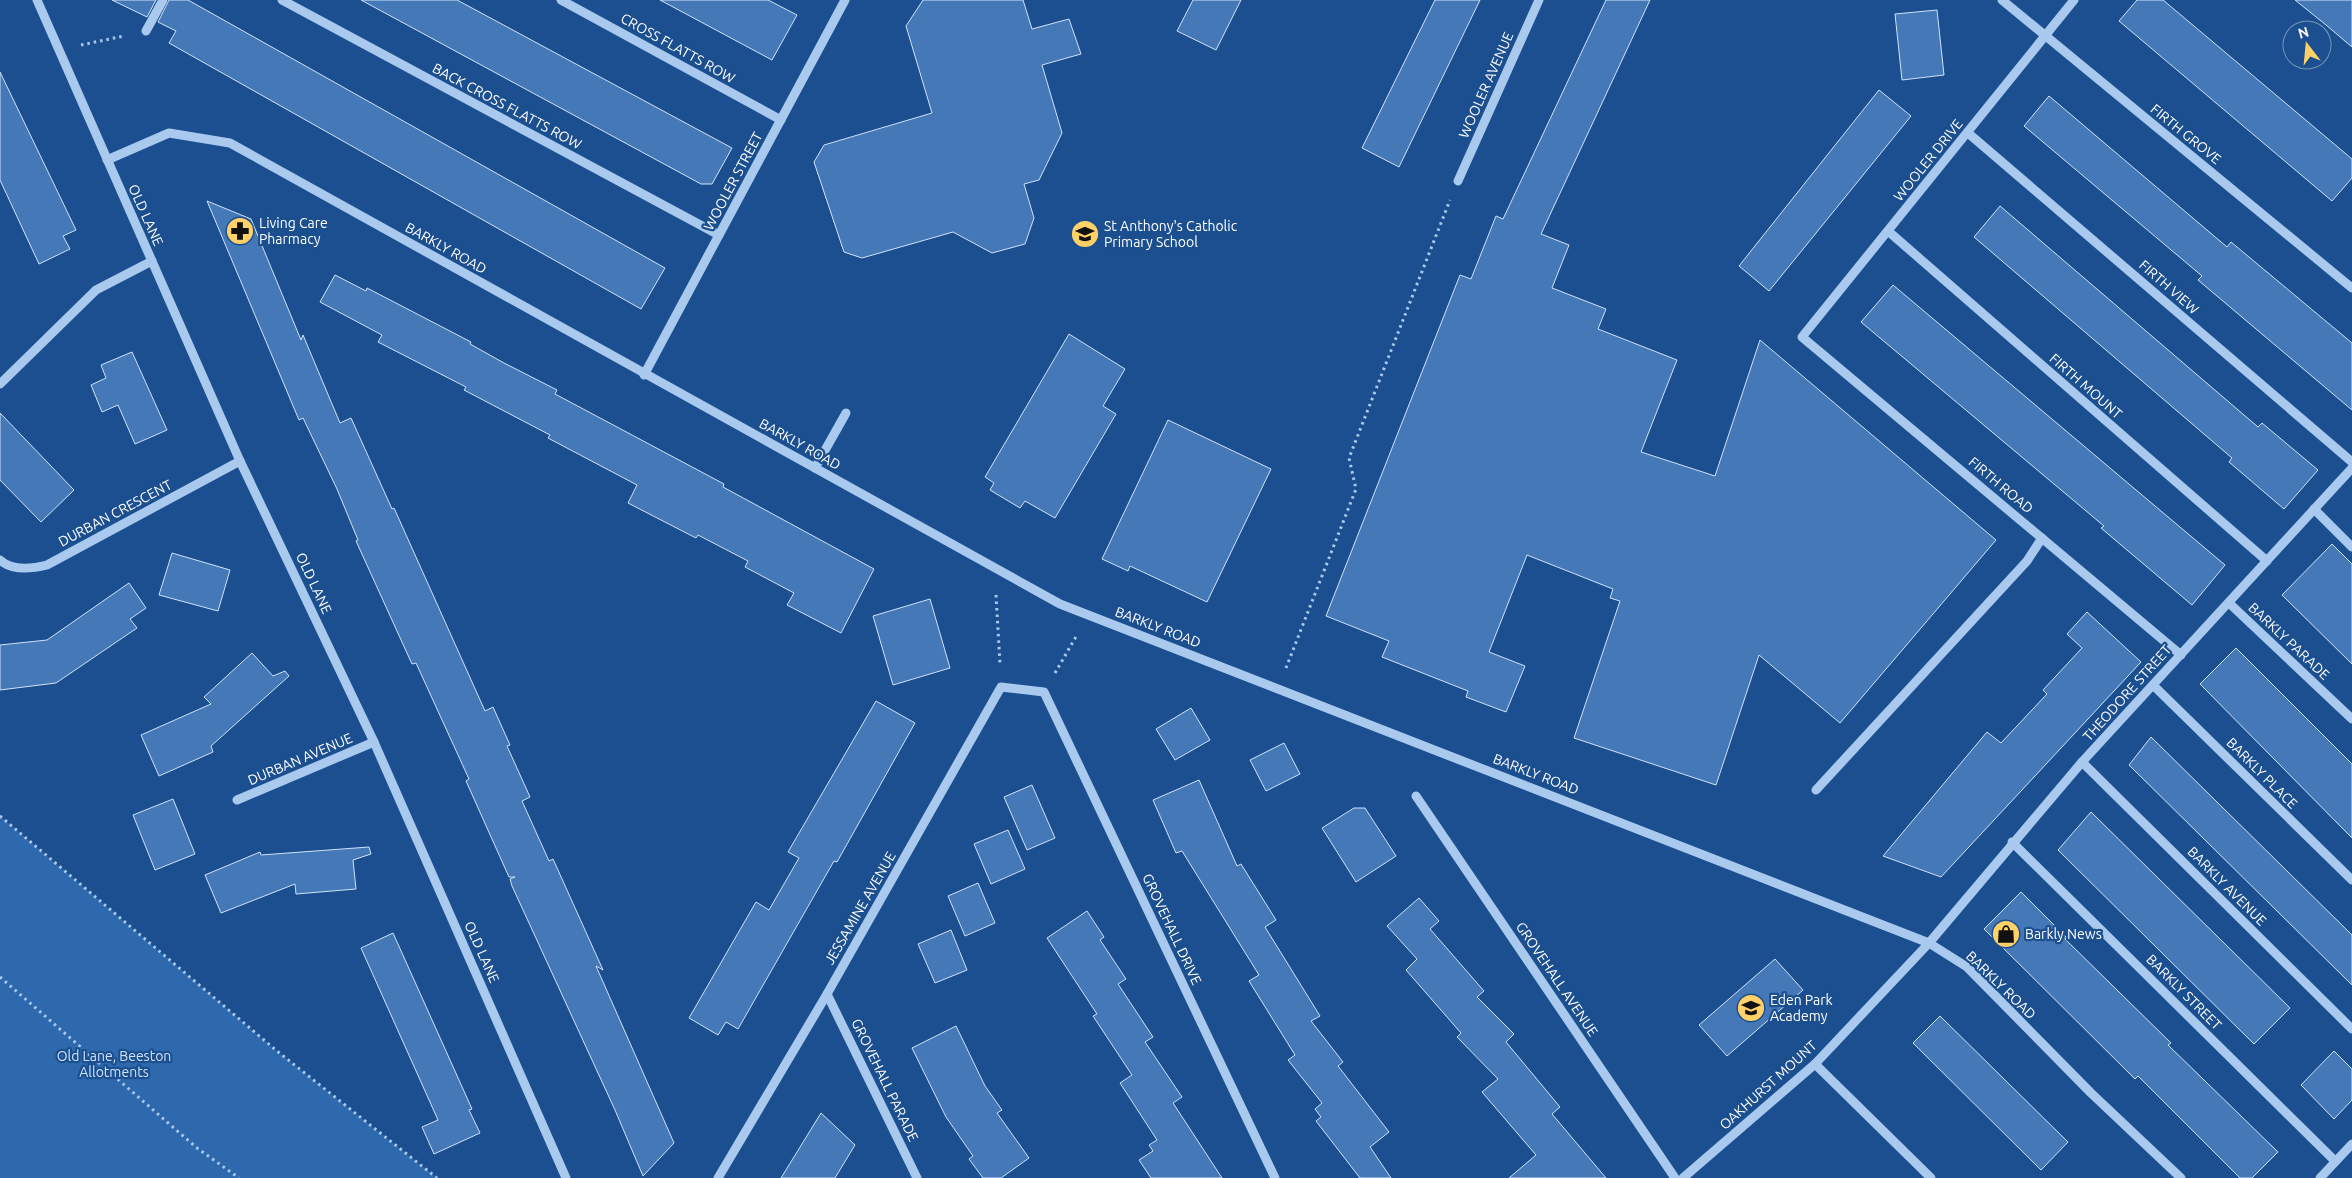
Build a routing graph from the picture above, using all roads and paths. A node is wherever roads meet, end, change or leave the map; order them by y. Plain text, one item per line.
1 (37, 0) edge
2 (163, 0) edge
3 (282, 0) edge
4 (561, 0) edge
5 (845, 0) edge
6 (1539, 0) edge
7 (2002, 0) edge
8 (2074, 0) edge
9 (146, 31) joint
10 (2045, 36) junction
11 (58, 49) junction
12 (781, 120) junction
13 (1968, 132) junction
14 (107, 160) junction
15 (1458, 181) joint
16 (1888, 231) junction
17 (719, 235) junction
18 (152, 261) junction
19 (2352, 288) edge
20 (1802, 337) joint
21 (644, 375) junction
22 (0, 384) edge
23 (846, 413) dead end
24 (240, 461) junction
25 (2352, 462) edge
26 (815, 468) junction
27 (2352, 468) edge
28 (2314, 510) junction
29 (2042, 538) junction
30 (2352, 547) edge
31 (0, 560) edge
32 (2267, 561) junction
33 (995, 568) junction
34 (2228, 603) junction
35 (1089, 615) junction
36 (2181, 655) junction
37 (2153, 685) junction
38 (1001, 687) junction
39 (1278, 688) junction
40 (1044, 692) junction
41 (2352, 718) edge
42 (374, 742) junction
43 (2082, 762) junction
44 (1816, 790) dead end
45 (1416, 796) dead end
46 (237, 800) dead end
47 (0, 816) edge
48 (2012, 842) junction
49 (2352, 880) edge
50 (1929, 943) junction
51 (0, 977) edge
52 (827, 994) junction
53 (2352, 1029) edge
54 (1815, 1064) junction
55 (2352, 1144) edge
56 (2336, 1161) junction
57 (239, 1178) edge
58 (437, 1178) edge
59 (566, 1178) edge
60 (718, 1178) edge
61 (917, 1178) edge
62 (1275, 1178) edge
63 (1675, 1178) edge
64 (1683, 1178) edge
65 (1931, 1178) edge
66 (2182, 1178) edge
67 (2320, 1178) edge

1 - 11 street, OLD LANE
2 - 9 street
3 - 17 street, BACK CROSS FLATTS ROW
4 - 12 street, CROSS FLATTS ROW
5 - 12 street, WOOLER STREET
6 - 15 street, WOOLER AVENUE
7 - 10 street, FIRTH GROVE
8 - 10 street, WOOLER DRIVE
9 - 11 path
10 - 13 street, WOOLER DRIVE
10 - 19 street, FIRTH GROVE
11 - 14 street, OLD LANE
12 - 17 street, WOOLER STREET
13 - 16 street, WOOLER DRIVE
13 - 25 street, FIRTH VIEW
14 - 18 street, OLD LANE
14 - 21 street, BARKLY ROAD
15 - 39 path
16 - 20 street, WOOLER DRIVE
16 - 32 street, FIRTH MOUNT
17 - 21 street, WOOLER STREET
18 - 22 street
18 - 24 street, OLD LANE
20 - 29 street, FIRTH ROAD
21 - 26 street, BARKLY ROAD
23 - 26 street
24 - 31 street, DURBAN CRESCENT
24 - 42 street, OLD LANE
26 - 33 street, BARKLY ROAD
27 - 28 street, THEODORE STREET
28 - 30 street
28 - 32 street, THEODORE STREET
29 - 36 street, FIRTH ROAD
29 - 44 street
32 - 34 street, THEODORE STREET
33 - 35 street, BARKLY ROAD
33 - 38 path
34 - 36 street, THEODORE STREET
34 - 41 street, BARKLY PARADE
35 - 39 street, BARKLY ROAD
35 - 40 path
36 - 37 street, THEODORE STREET
37 - 43 street, THEODORE STREET
37 - 49 street, BARKLY PLACE
38 - 40 street
38 - 52 street, JESSAMINE AVENUE
39 - 50 street, BARKLY ROAD
40 - 62 street, GROVEHALL DRIVE
42 - 46 street, DURBAN AVENUE
42 - 59 street, OLD LANE
43 - 48 street, THEODORE STREET
43 - 53 street, BARKLY AVENUE
45 - 63 street, GROVEHALL AVENUE
47 - 58 path
48 - 50 street, THEODORE STREET
48 - 56 street, BARKLY STREET
50 - 54 street, OAKHURST MOUNT
50 - 66 street, BARKLY ROAD
51 - 57 path
52 - 60 street, JESSAMINE AVENUE
52 - 61 street, GROVEHALL PARADE
54 - 64 street, OAKHURST MOUNT
54 - 65 street
55 - 56 street
56 - 67 street

